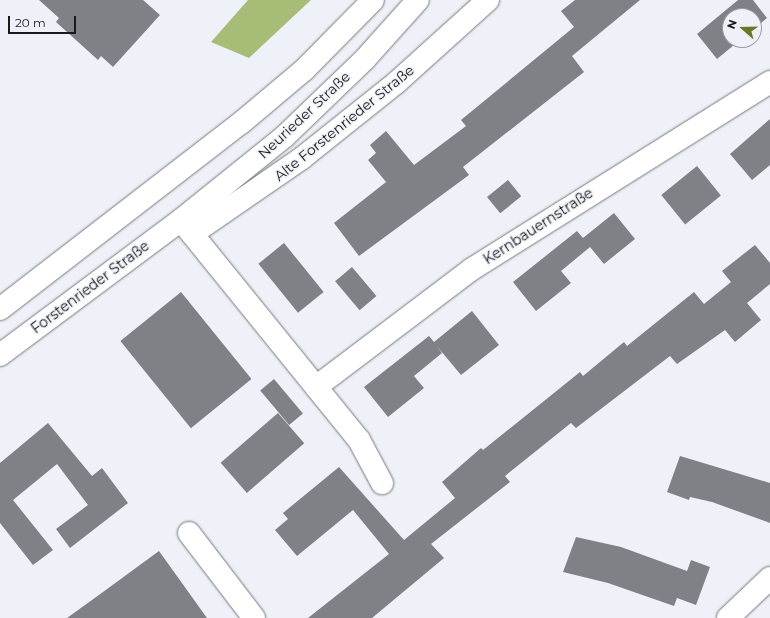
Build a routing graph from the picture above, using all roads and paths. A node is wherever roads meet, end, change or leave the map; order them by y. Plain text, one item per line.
1 (373, 0) edge
2 (418, 0) edge
3 (488, 0) edge
4 (770, 82) edge
5 (186, 227) junction
6 (0, 309) edge
7 (0, 354) edge
8 (316, 387) junction
9 (382, 483) dead end
10 (190, 533) dead end
11 (770, 578) edge
12 (254, 618) edge
13 (728, 618) edge

1 - 6 street
2 - 5 street, Neurieder Straße
3 - 5 street, Alte Forstenrieder Straße
4 - 8 street, Kernbauernstraße
5 - 7 street, Forstenrieder Straße
5 - 8 street
8 - 9 street
10 - 12 street
11 - 13 street

